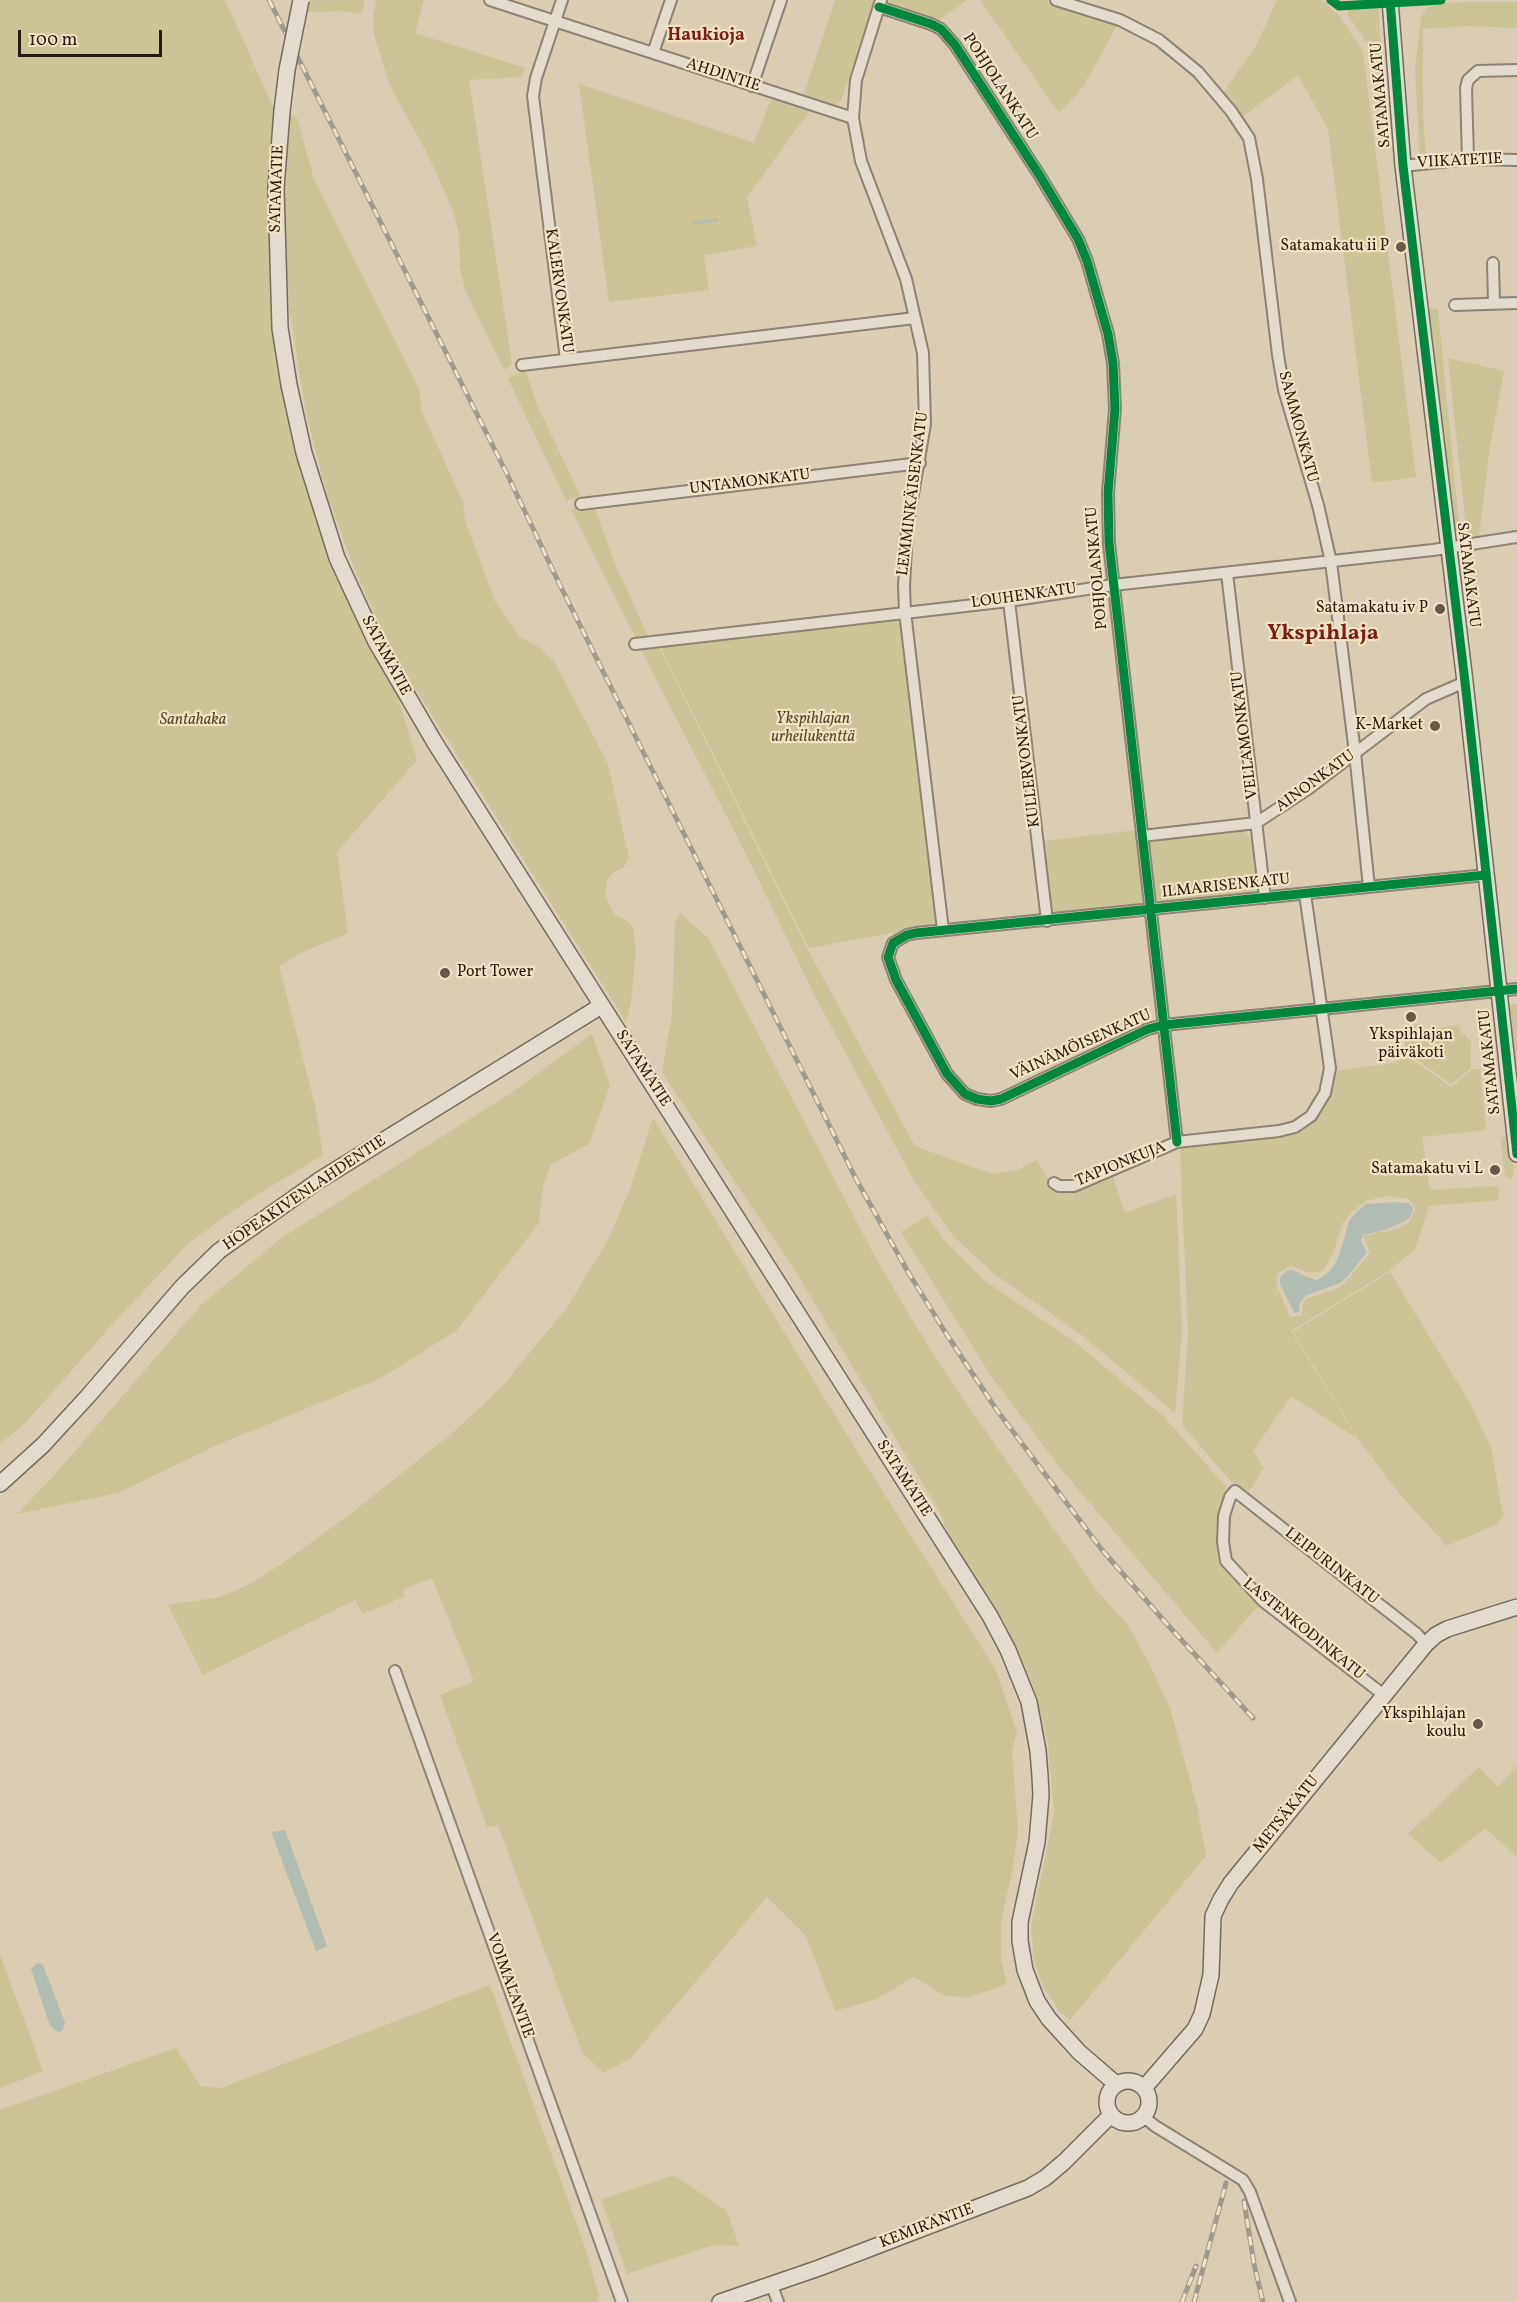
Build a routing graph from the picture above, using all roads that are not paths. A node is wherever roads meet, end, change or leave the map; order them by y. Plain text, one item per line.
1 (301, 0) edge
2 (490, 0) edge
3 (562, 0) edge
4 (671, 0) edge
5 (782, 0) edge
6 (1056, 0) edge
7 (1390, 0) edge
8 (880, 3) edge
9 (555, 20) junction
10 (653, 53) junction
11 (1517, 70) edge
12 (752, 86) junction
13 (853, 118) junction
14 (1468, 159) junction
15 (1517, 160) edge
16 (1403, 166) junction
17 (1493, 263) dead end
18 (1494, 303) junction
19 (1517, 303) edge
20 (1455, 304) dead end
21 (915, 318) junction
22 (566, 360) junction
23 (522, 365) dead end
24 (920, 463) junction
25 (581, 504) dead end
26 (1517, 537) edge
27 (1448, 548) junction
28 (1331, 562) junction
29 (1227, 573) junction
30 (1113, 585) junction
31 (1009, 601) junction
32 (905, 612) junction
33 (635, 644) dead end
34 (1465, 682) junction
35 (1355, 753) junction
36 (1256, 823) junction
37 (1142, 836) junction
38 (1486, 875) junction
39 (1369, 888) junction
40 (1305, 894) junction
41 (1264, 898) junction
42 (1150, 909) junction
43 (1047, 921) junction
44 (943, 930) junction
45 (898, 939) joint
46 (1517, 989) edge
47 (1498, 991) junction
48 (601, 1006) junction
49 (1322, 1009) junction
50 (1164, 1025) junction
51 (1177, 1143) junction
52 (1517, 1154) edge
53 (1054, 1183) dead end
54 (0, 1484) edge
55 (1235, 1491) joint
56 (1517, 1607) edge
57 (1426, 1644) junction
58 (395, 1671) dead end
59 (1385, 1696) junction
60 (1116, 2084) junction
61 (1144, 2088) junction
62 (1112, 2115) junction
63 (1143, 2116) junction
64 (771, 2283) junction
65 (622, 2302) edge
66 (720, 2302) edge
67 (778, 2302) edge
68 (1290, 2302) edge

1 - 48 street, SATAMATIE, bridge
2 - 9 street, AHDINTIE
3 - 9 street, KALERVONKATU
4 - 10 street
5 - 12 street
6 - 28 street, SAMMONKATU
7 - 16 street, SATAMAKATU
8 - 13 street, LEMMINKÄISENKATU
8 - 30 street, POHJOLANKATU
9 - 10 street, AHDINTIE
9 - 22 street, KALERVONKATU
10 - 12 street, AHDINTIE
11 - 14 street
12 - 13 street, AHDINTIE
13 - 21 street, LEMMINKÄISENKATU
14 - 15 street, VIIKATETIE
14 - 16 street, VIIKATETIE
16 - 27 street, SATAMAKATU
17 - 18 street
18 - 19 street
18 - 20 street
21 - 22 street, KALERVONKATU
21 - 24 street, LEMMINKÄISENKATU
22 - 23 street
24 - 25 street, UNTAMONKATU
24 - 32 street, LEMMINKÄISENKATU
26 - 27 street, LOUHENKATU
27 - 28 street, LOUHENKATU
27 - 34 street, SATAMAKATU
28 - 29 street, LOUHENKATU
28 - 35 street, SAMMONKATU
29 - 30 street, LOUHENKATU
29 - 36 street, VELLAMONKATU
30 - 31 street, LOUHENKATU
30 - 37 street, POHJOLANKATU
31 - 32 street, LOUHENKATU
31 - 43 street, KULLERVONKATU
32 - 33 street, LOUHENKATU
32 - 44 street, LEMMINKÄISENKATU
34 - 35 street, AINONKATU
34 - 38 street, SATAMAKATU
35 - 36 street, AINONKATU
35 - 39 street, SAMMONKATU
36 - 37 street
36 - 41 street, VELLAMONKATU
37 - 42 street, POHJOLANKATU
38 - 39 street, ILMARISENKATU
38 - 47 street, SATAMAKATU
39 - 40 street, ILMARISENKATU
40 - 41 street, ILMARISENKATU
40 - 49 street
41 - 42 street, ILMARISENKATU
42 - 43 street, ILMARISENKATU
42 - 50 street, POHJOLANKATU
43 - 44 street, ILMARISENKATU
44 - 45 street, ILMARISENKATU
45 - 50 street, VÄINÄMÖISENKATU
46 - 47 street, VÄINÄMÖISENKATU
47 - 49 street, VÄINÄMÖISENKATU
47 - 52 street, SATAMAKATU
48 - 54 street, HOPEAKIVENLAHDENTIE
48 - 60 street, SATAMATIE
49 - 50 street, VÄINÄMÖISENKATU
49 - 51 street, TAPIONKUJA
50 - 51 street, POHJOLANKATU
51 - 53 street, TAPIONKUJA
55 - 57 street, LEIPURINKATU
55 - 59 street, LASTENKODINKATU
56 - 57 street, METSÄKATU
57 - 59 street, METSÄKATU
58 - 65 street, VOIMALANTIE
59 - 61 street, METSÄKATU
60 - 61 street
60 - 62 street
61 - 63 street
62 - 63 street
62 - 64 street, KEMIRANTIE
63 - 68 street
64 - 66 street, KEMIRANTIE
64 - 67 street

